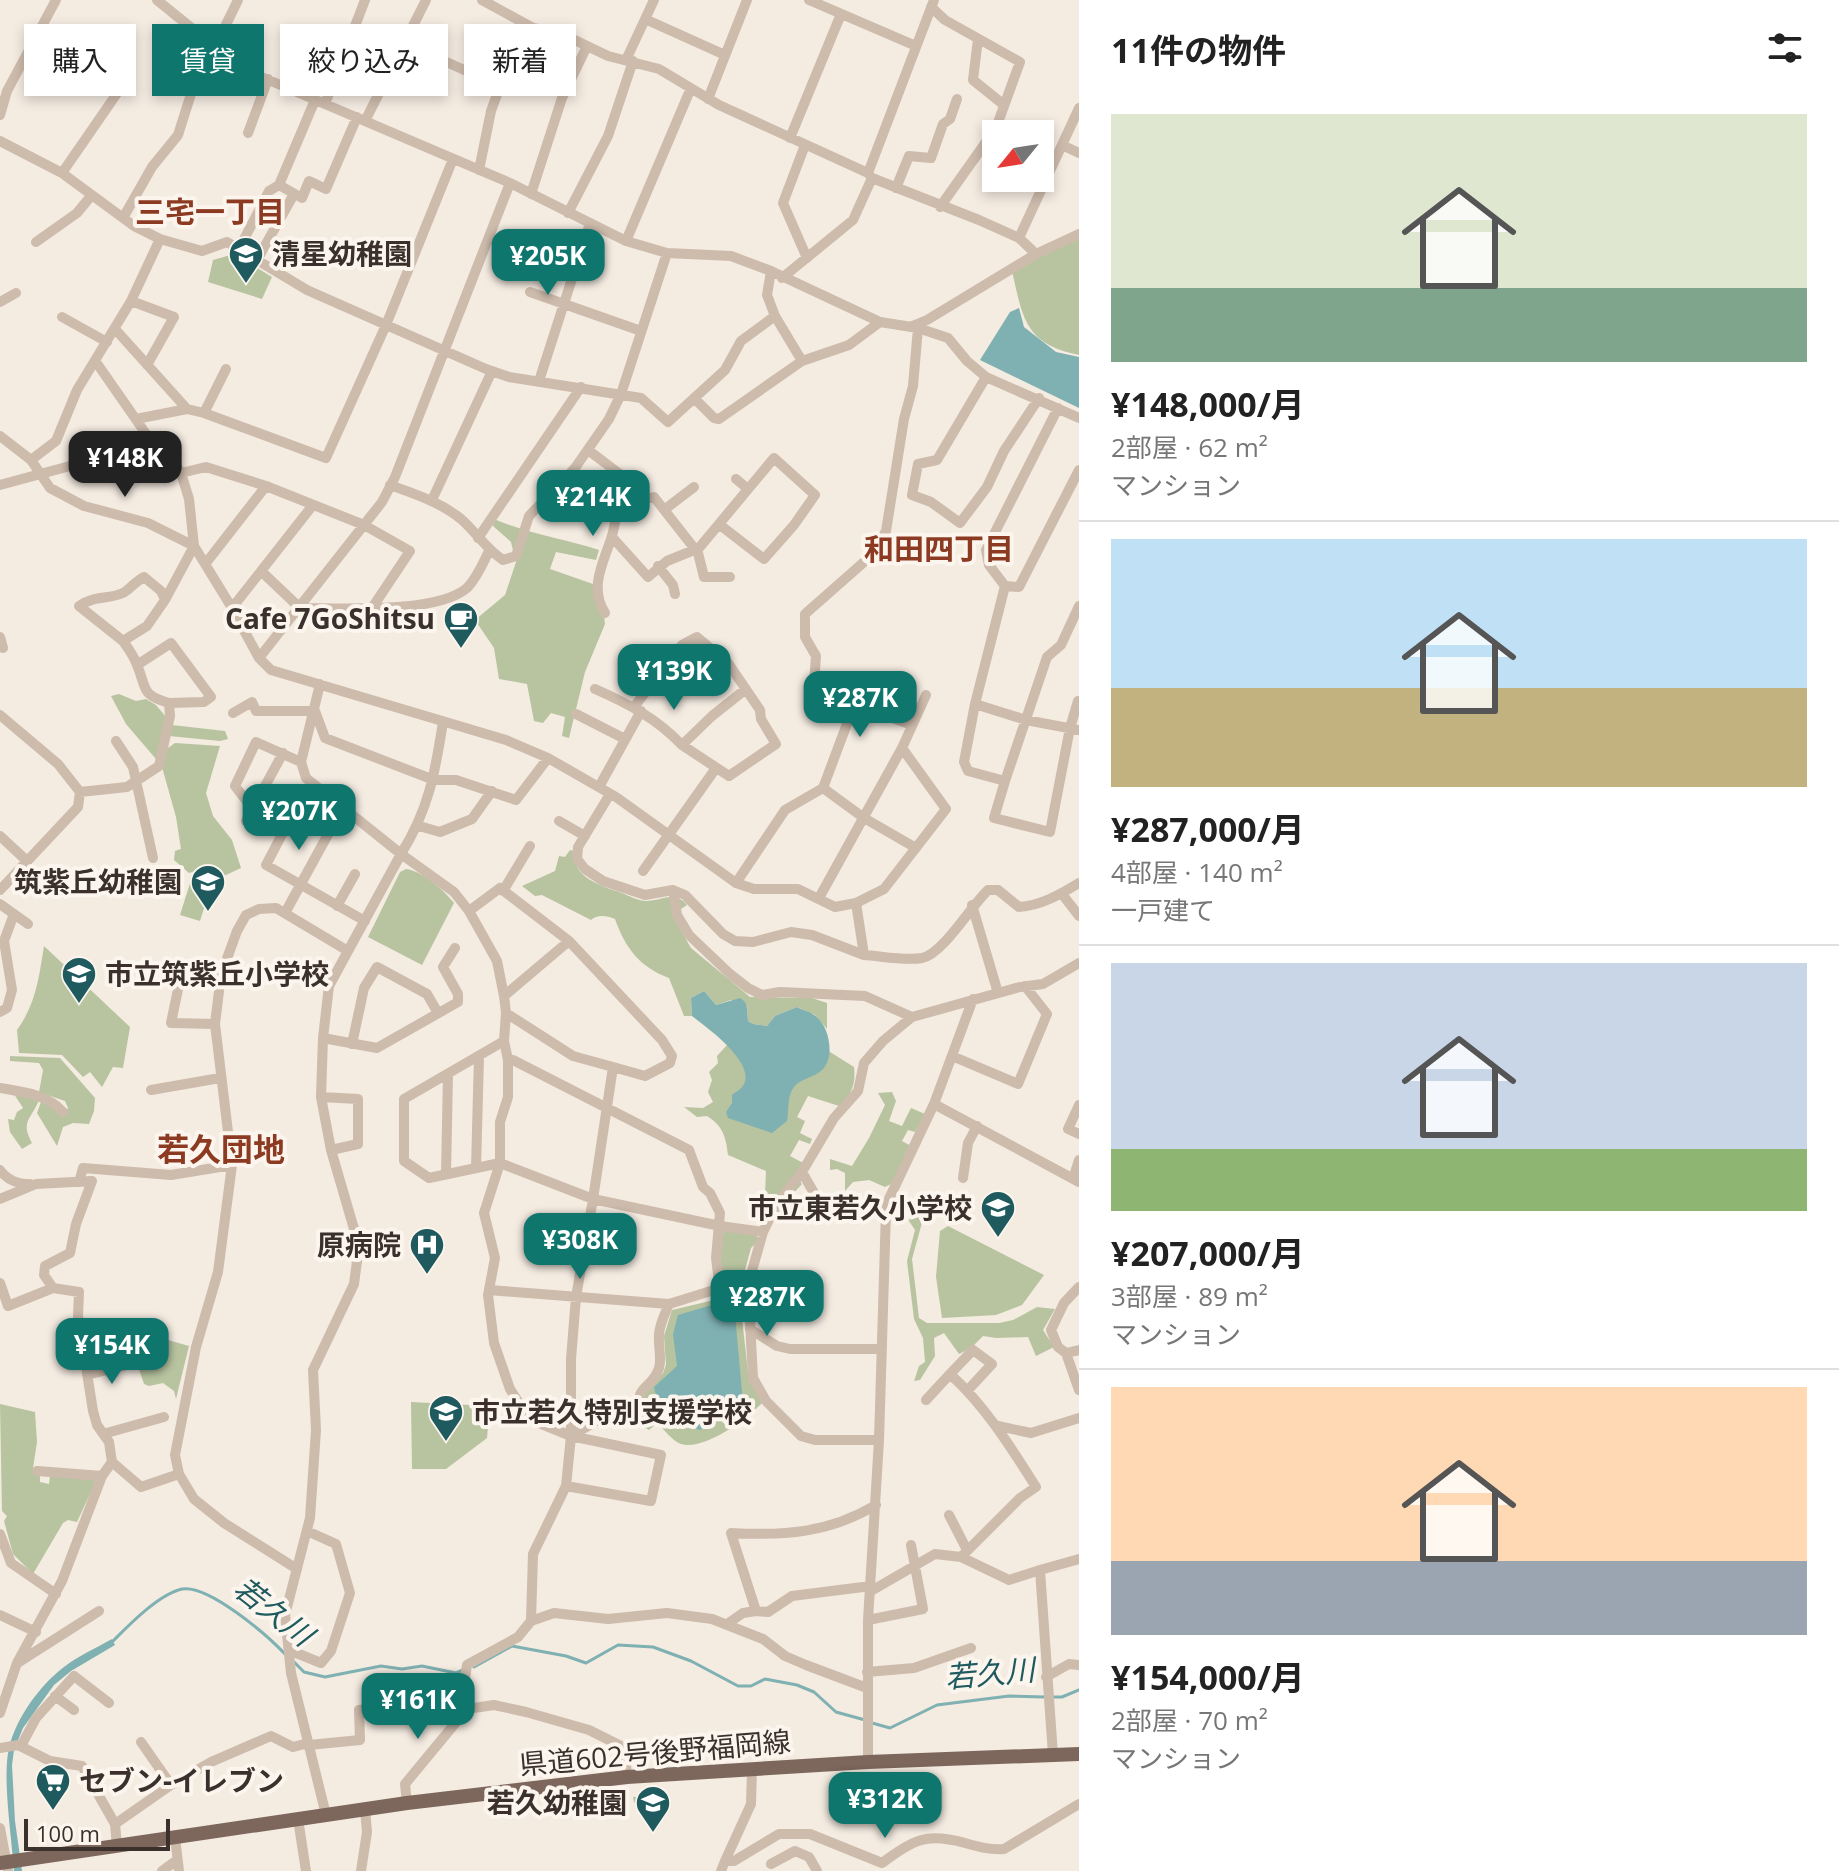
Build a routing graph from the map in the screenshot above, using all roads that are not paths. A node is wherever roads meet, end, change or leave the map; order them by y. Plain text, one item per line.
1 (56, 0) edge
2 (157, 0) edge
3 (238, 0) edge
4 (365, 0) edge
5 (426, 0) edge
6 (482, 0) edge
7 (654, 0) edge
8 (747, 0) edge
9 (809, 0) edge
10 (932, 3) edge
11 (841, 14) junction
12 (645, 19) junction
13 (187, 24) edge
14 (226, 24) edge
15 (414, 24) edge
16 (978, 39) junction
17 (587, 46) junction
18 (916, 46) junction
19 (725, 55) junction
20 (630, 61) junction
21 (448, 63) edge
22 (264, 77) edge
23 (268, 79) junction
24 (691, 88) junction
25 (115, 96) edge
26 (190, 96) edge
27 (374, 96) edge
28 (708, 99) junction
29 (957, 99) dead end
30 (320, 102) junction
31 (1004, 105) junction
32 (1079, 108) edge
33 (0, 115) edge
34 (361, 119) junction
35 (248, 133) dead end
36 (790, 138) junction
37 (0, 141) edge
38 (805, 145) junction
39 (1064, 146) junction
40 (1079, 153) edge
41 (453, 159) junction
42 (479, 170) junction
43 (62, 173) junction
44 (870, 176) junction
45 (510, 183) junction
46 (279, 185) junction
47 (896, 188) junction
48 (294, 194) junction
49 (531, 194) junction
50 (91, 196) junction
51 (940, 207) junction
52 (568, 213) junction
53 (123, 218) junction
54 (590, 223) junction
55 (1079, 234) edge
56 (1019, 238) junction
57 (160, 239) junction
58 (626, 241) junction
59 (36, 242) dead end
60 (239, 249) junction
61 (667, 253) junction
62 (1036, 254) junction
63 (807, 258) junction
64 (257, 260) junction
65 (771, 271) junction
66 (782, 278) junction
67 (530, 292) dead end
68 (16, 293) dead end
69 (131, 301) junction
70 (0, 302) edge
71 (563, 305) junction
72 (775, 316) junction
73 (62, 317) dead end
74 (880, 322) junction
75 (386, 325) junction
76 (914, 328) junction
77 (115, 329) junction
78 (641, 331) junction
79 (107, 342) junction
80 (444, 350) junction
81 (802, 361) junction
82 (96, 362) junction
83 (147, 365) junction
84 (226, 369) dead end
85 (492, 371) junction
86 (986, 377) junction
87 (539, 381) junction
88 (581, 387) junction
89 (621, 394) junction
90 (694, 398) junction
91 (1039, 398) junction
92 (1058, 408) junction
93 (187, 409) junction
94 (204, 413) junction
95 (1079, 418) edge
96 (136, 419) junction
97 (0, 436) edge
98 (153, 444) junction
99 (588, 450) junction
100 (31, 460) junction
101 (1079, 470) edge
102 (40, 473) junction
103 (181, 473) junction
104 (736, 479) dead end
105 (0, 485) edge
106 (390, 485) junction
107 (266, 486) junction
108 (694, 487) dead end
109 (748, 489) junction
110 (432, 500) junction
111 (617, 500) junction
112 (313, 505) junction
113 (664, 510) junction
114 (364, 525) junction
115 (720, 525) junction
116 (612, 537) junction
117 (478, 538) junction
118 (194, 546) junction
119 (696, 550) junction
120 (489, 551) junction
121 (206, 563) junction
122 (658, 566) junction
123 (261, 571) junction
124 (730, 577) dead end
125 (1005, 586) junction
126 (675, 594) dead end
127 (165, 600) junction
128 (1079, 606) edge
129 (232, 608) junction
130 (300, 608) junction
131 (372, 608) junction
132 (605, 613) dead end
133 (123, 641) junction
134 (259, 658) junction
135 (137, 665) junction
136 (320, 684) junction
137 (595, 689) dead end
138 (746, 689) junction
139 (926, 695) dead end
140 (1078, 701) edge
141 (169, 703) junction
142 (855, 704) junction
143 (975, 704) junction
144 (638, 709) junction
145 (315, 711) junction
146 (233, 713) dead end
147 (576, 714) dead end
148 (0, 715) edge
149 (1026, 720) junction
150 (443, 722) junction
151 (912, 725) junction
152 (1075, 729) edge
153 (625, 739) junction
154 (116, 741) dead end
155 (682, 745) junction
156 (902, 748) junction
157 (283, 753) junction
158 (548, 758) junction
159 (301, 762) junction
160 (716, 768) junction
161 (434, 780) junction
162 (1005, 781) junction
163 (134, 782) junction
164 (599, 787) junction
165 (823, 788) junction
166 (492, 791) junction
167 (80, 792) junction
168 (610, 794) junction
169 (343, 807) junction
170 (252, 808) junction
171 (864, 818) junction
172 (246, 821) dead end
173 (289, 821) dead end
174 (559, 821) dead end
175 (419, 826) junction
176 (668, 834) junction
177 (0, 836) edge
178 (585, 836) junction
179 (530, 846) dead end
180 (916, 848) junction
181 (401, 854) junction
182 (153, 858) dead end
183 (27, 861) junction
184 (643, 871) dead end
185 (355, 874) dead end
186 (736, 883) junction
187 (1079, 883) edge
188 (300, 886) junction
189 (0, 890) edge
190 (673, 890) junction
191 (503, 891) junction
192 (1062, 894) junction
193 (819, 898) junction
194 (856, 903) junction
195 (0, 904) edge
196 (972, 905) junction
197 (337, 906) junction
198 (469, 911) junction
199 (285, 913) junction
200 (14, 914) junction
201 (1079, 916) edge
202 (365, 921) junction
203 (28, 924) dead end
204 (569, 941) junction
205 (455, 948) dead end
206 (348, 951) junction
207 (864, 955) junction
208 (1079, 963) edge
209 (221, 975) junction
210 (1025, 986) junction
211 (998, 993) junction
212 (504, 996) junction
213 (973, 999) junction
214 (0, 1012) edge
215 (438, 1013) junction
216 (506, 1013) junction
217 (912, 1017) junction
218 (215, 1024) junction
219 (323, 1038) junction
220 (504, 1041) junction
221 (352, 1044) junction
222 (479, 1056) junction
223 (952, 1056) junction
224 (508, 1060) junction
225 (613, 1067) junction
226 (448, 1074) junction
227 (220, 1078) junction
228 (0, 1088) edge
229 (151, 1090) dead end
230 (321, 1097) junction
231 (934, 1104) junction
232 (1079, 1105) edge
233 (607, 1109) junction
234 (63, 1112) dead end
235 (977, 1126) junction
236 (1079, 1134) edge
237 (331, 1150) junction
238 (1079, 1160) edge
239 (500, 1163) junction
240 (232, 1165) junction
241 (476, 1168) junction
242 (0, 1170) edge
243 (802, 1172) junction
244 (446, 1174) junction
245 (963, 1178) dead end
246 (1076, 1180) edge
247 (79, 1182) junction
248 (36, 1184) junction
249 (0, 1199) edge
250 (593, 1199) junction
251 (886, 1211) junction
252 (720, 1226) junction
253 (763, 1232) junction
254 (0, 1283) edge
255 (1079, 1287) edge
256 (53, 1288) junction
257 (489, 1290) junction
258 (576, 1297) junction
259 (669, 1304) junction
260 (80, 1329) junction
261 (750, 1329) junction
262 (882, 1349) junction
263 (1079, 1350) edge
264 (1066, 1353) junction
265 (127, 1365) dead end
266 (113, 1368) junction
267 (950, 1374) junction
268 (87, 1375) junction
269 (968, 1390) junction
270 (1079, 1390) edge
271 (926, 1400) dead end
272 (164, 1417) dead end
273 (1079, 1418) edge
274 (998, 1426) junction
275 (103, 1434) junction
276 (571, 1436) junction
277 (879, 1440) junction
278 (112, 1462) junction
279 (37, 1471) dead end
280 (179, 1474) junction
281 (102, 1476) junction
282 (566, 1486) junction
283 (876, 1505) junction
284 (949, 1515) dead end
285 (307, 1531) junction
286 (0, 1534) edge
287 (911, 1545) dead end
288 (964, 1554) junction
289 (1079, 1559) edge
290 (914, 1567) junction
291 (297, 1569) junction
292 (1040, 1570) junction
293 (871, 1589) junction
294 (56, 1594) junction
295 (99, 1611) dead end
296 (756, 1611) junction
297 (0, 1615) edge
298 (868, 1620) junction
299 (531, 1621) junction
300 (727, 1624) junction
301 (36, 1632) junction
302 (971, 1648) dead end
303 (289, 1650) junction
304 (17, 1663) junction
305 (1079, 1665) edge
306 (867, 1672) junction
307 (1046, 1677) junction
308 (867, 1688) junction
309 (55, 1696) junction
310 (2, 1699) edge
311 (109, 1703) dead end
312 (464, 1704) junction
313 (74, 1710) dead end
314 (0, 1713) edge
315 (141, 1742) dead end
316 (308, 1744) junction
317 (20, 1745) junction
318 (0, 1748) edge
319 (1079, 1754) edge
320 (1053, 1755) junction
321 (868, 1762) junction
322 (752, 1770) junction
323 (627, 1777) junction
324 (171, 1785) junction
325 (407, 1803) junction
326 (1079, 1804) edge
327 (365, 1809) junction
328 (326, 1815) junction
329 (298, 1819) junction
330 (115, 1824) junction
331 (0, 1828) edge
332 (175, 1837) junction
333 (117, 1846) junction
334 (755, 1848) junction
335 (882, 1863) junction
336 (5, 1865) edge
337 (26, 1865) edge
338 (178, 1865) edge
339 (723, 1866) edge
340 (772, 1868) edge
341 (162, 1871) edge
342 (306, 1871) edge
343 (361, 1871) edge
344 (817, 1871) edge
345 (895, 1871) edge

1 - 33 street
2 - 13 street
3 - 14 street
4 - 30 street
5 - 15 street
6 - 17 street
7 - 12 street
8 - 19 street
9 - 11 street
10 - 16 street
10 - 18 street
11 - 18 street
11 - 36 street
12 - 19 street
12 - 20 street
16 - 31 street
16 - 31 street
17 - 20 street
17 - 49 street
18 - 44 street
19 - 28 street
20 - 24 street
20 - 52 street
21 - 42 street
22 - 23 street
23 - 30 street
23 - 35 street
24 - 28 street
24 - 58 street
25 - 43 street
26 - 53 street
27 - 34 street
28 - 36 street
29 - 47 street
30 - 34 street
30 - 46 street
31 - 51 street
32 - 39 street
34 - 41 street
34 - 48 street
36 - 38 street
37 - 43 street
38 - 44 street
38 - 63 street
39 - 40 street
39 - 56 street
41 - 42 street
41 - 75 street
42 - 45 street
43 - 50 street
44 - 47 street
44 - 63 street
45 - 49 street
45 - 80 street
46 - 48 street
46 - 60 street
47 - 51 street
48 - 64 street
49 - 52 street
50 - 53 street
50 - 59 street
51 - 56 street
52 - 54 street
53 - 57 street
54 - 58 street
54 - 71 street
55 - 62 street
56 - 62 street
57 - 60 street
57 - 69 street
58 - 61 street
60 - 64 street
61 - 65 street
61 - 78 street
62 - 76 street
63 - 66 street
64 - 75 street
65 - 66 street
65 - 72 street
66 - 74 street
67 - 71 street
68 - 70 street
69 - 77 street
69 - 83 street
71 - 78 street
71 - 87 street
72 - 81 street
72 - 90 street
73 - 79 street
74 - 76 street
74 - 81 street
75 - 80 street
75 - 94 street
76 - 86 street
76 - 142 street
77 - 79 street
77 - 83 street
78 - 89 street
79 - 82 street
80 - 85 street
80 - 106 street
81 - 90 street
82 - 96 street
82 - 100 street
83 - 93 street
84 - 94 street
85 - 87 street
85 - 110 street
86 - 91 street
86 - 91 street
87 - 88 street
88 - 89 street
88 - 117 street
89 - 90 street
89 - 99 street
91 - 92 street
92 - 95 street
92 - 125 street
93 - 94 street
93 - 96 street
96 - 98 street
97 - 100 street
98 - 102 street
98 - 103 street
99 - 111 street
99 - 120 street
100 - 102 street
101 - 125 street
102 - 105 street
102 - 118 street
103 - 107 street
103 - 118 street
104 - 109 street
106 - 110 street
106 - 114 street
107 - 112 street
107 - 121 street
108 - 113 street
109 - 115 street
109 - 115 street
110 - 117 street
111 - 113 street
111 - 116 street
112 - 114 street
112 - 123 street
113 - 119 street
114 - 130 street
114 - 131 street
115 - 119 street
116 - 122 street
116 - 132 street
117 - 120 street
118 - 121 street
118 - 127 street
119 - 122 street
119 - 124 street
120 - 131 street
121 - 129 street
122 - 126 street
123 - 129 street
123 - 130 street
125 - 143 street
127 - 133 street
127 - 133 street
128 - 149 street
129 - 134 street
130 - 131 street
130 - 134 street
133 - 135 street
134 - 136 street
135 - 141 street
135 - 141 street
136 - 145 street
136 - 150 street
137 - 144 street
138 - 144 street
138 - 155 street
138 - 160 street
139 - 151 street
140 - 152 street
141 - 163 street
142 - 151 street
142 - 165 street
143 - 149 street
143 - 162 street
144 - 153 street
144 - 155 street
145 - 146 street
145 - 159 street
145 - 161 street
147 - 153 street
148 - 167 street
149 - 152 street
149 - 162 street
150 - 158 street
150 - 161 street
151 - 156 street
152 - 162 street
153 - 164 street
154 - 163 street
155 - 160 street
156 - 171 street
156 - 180 street
157 - 159 street
157 - 170 street
157 - 170 street
158 - 164 street
158 - 166 street
159 - 169 street
160 - 176 street
161 - 166 street
161 - 175 street
163 - 167 street
163 - 182 street
164 - 168 street
165 - 171 street
165 - 186 street
166 - 175 street
167 - 183 street
168 - 176 street
168 - 178 street
169 - 181 street
169 - 188 street
170 - 172 street
171 - 180 street
171 - 193 street
173 - 188 street
174 - 178 street
175 - 181 street
176 - 184 street
176 - 186 street
177 - 183 street
178 - 190 street
179 - 191 street
180 - 194 street
181 - 198 street
181 - 202 street
183 - 189 street
185 - 197 street
186 - 193 street
187 - 192 street
188 - 197 street
188 - 199 street
190 - 207 street
190 - 217 street
191 - 198 street
191 - 204 street
192 - 196 street
192 - 201 street
193 - 194 street
194 - 207 street
195 - 200 street
196 - 207 street
196 - 211 street
197 - 202 street
198 - 212 street
199 - 206 street
199 - 209 street
200 - 203 street
200 - 214 street
202 - 206 street
204 - 212 street
204 - 225 street
205 - 215 street
206 - 219 street
208 - 210 street
209 - 218 street
209 - 218 street
210 - 211 street
210 - 223 street
211 - 213 street
212 - 216 street
213 - 217 street
213 - 223 street
215 - 221 street
215 - 221 street
216 - 220 street
216 - 225 street
217 - 243 street
218 - 227 street
219 - 221 street
219 - 230 street
220 - 222 street
220 - 224 street
222 - 226 street
222 - 241 street
223 - 231 street
224 - 233 street
224 - 239 street
225 - 233 street
226 - 244 street
226 - 244 street
227 - 229 street
227 - 240 street
228 - 234 street
230 - 237 street
230 - 237 street
231 - 235 street
231 - 251 street
232 - 236 street
233 - 250 street
233 - 252 street
235 - 245 street
235 - 246 street
237 - 285 street
238 - 246 street
239 - 241 street
239 - 250 street
239 - 257 street
240 - 247 street
240 - 280 street
241 - 244 street
242 - 248 street
243 - 251 street
243 - 253 street
247 - 248 street
247 - 256 street
248 - 249 street
250 - 252 street
250 - 258 street
251 - 262 street
252 - 253 street
252 - 259 street
253 - 261 street
254 - 256 street
255 - 264 street
256 - 260 street
257 - 258 street
257 - 276 street
258 - 259 street
258 - 276 street
259 - 276 street
260 - 266 street
260 - 268 street
261 - 262 street
261 - 277 street
262 - 277 street
263 - 264 street
264 - 270 street
265 - 266 street
266 - 268 street
267 - 269 street
267 - 269 street
267 - 271 street
268 - 275 street
269 - 274 street
272 - 275 street
273 - 274 street
274 - 288 street
275 - 278 street
276 - 282 street
276 - 282 street
277 - 283 street
278 - 280 street
278 - 281 street
279 - 281 street
280 - 291 street
281 - 294 street
282 - 299 street
283 - 293 street
283 - 296 street
284 - 288 street
285 - 291 street
285 - 303 street
286 - 294 street
287 - 290 street
288 - 290 street
288 - 292 street
289 - 292 street
290 - 293 street
290 - 298 street
291 - 303 street
292 - 307 street
293 - 296 street
293 - 298 street
294 - 301 street
295 - 304 street
296 - 300 street
297 - 301 street
298 - 306 street
299 - 300 street
299 - 312 street
300 - 308 street
301 - 304 street
302 - 306 street
303 - 316 street
304 - 310 street
305 - 307 street
306 - 308 street
307 - 320 street
308 - 321 street
309 - 311 street
309 - 313 street
309 - 317 street
310 - 314 street
312 - 316 street
312 - 323 street
312 - 325 street
315 - 324 street
316 - 324 street
316 - 328 street
317 - 318 street
317 - 330 street
319 - 320 main road, 県道602号後野福岡線
320 - 321 main road, 県道602号後野福岡線
321 - 322 main road, 県道602号後野福岡線
322 - 323 main road, 県道602号後野福岡線
322 - 339 street
323 - 325 main road, 県道602号後野福岡線
324 - 330 street
325 - 327 main road, 県道602号後野福岡線
326 - 335 street
327 - 328 main road, 県道602号後野福岡線
327 - 343 street
328 - 329 main road, 県道602号後野福岡線
329 - 332 main road, 県道602号後野福岡線
329 - 342 street
330 - 333 street
331 - 336 street
332 - 333 main road, 県道602号後野福岡線
332 - 338 street
333 - 337 main road, 県道602号後野福岡線
334 - 335 street
334 - 339 street
334 - 340 street
335 - 345 street
336 - 337 main road, 県道602号後野福岡線
338 - 341 street
340 - 344 street

